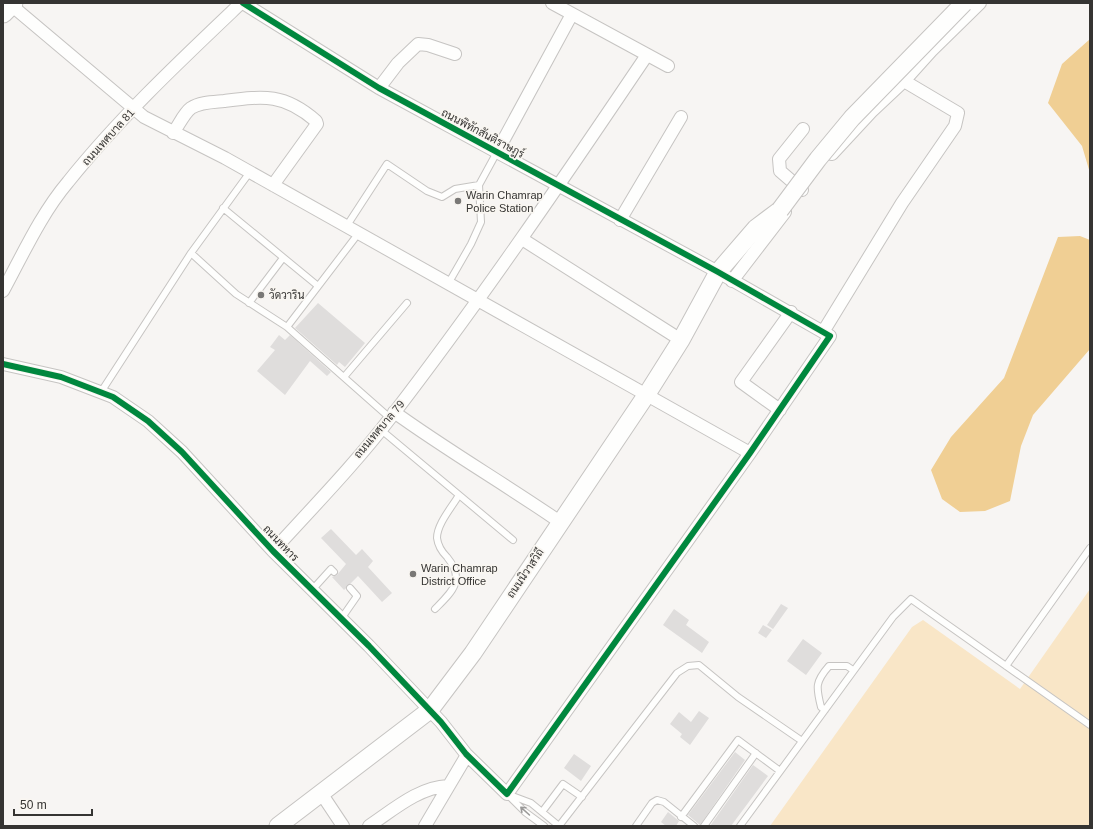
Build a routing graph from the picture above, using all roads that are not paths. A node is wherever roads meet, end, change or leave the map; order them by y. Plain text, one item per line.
1 (242, 3) edge
2 (552, 3) edge
3 (964, 3) edge
4 (980, 3) edge
5 (9, 7) edge
6 (572, 14) junction
7 (455, 54) dead end
8 (647, 55) junction
9 (668, 66) dead end
10 (904, 81) junction
11 (379, 88) junction
12 (134, 108) junction
13 (681, 117) dead end
14 (803, 128) dead end
15 (174, 133) junction
16 (497, 152) junction
17 (250, 172) junction
18 (273, 185) junction
19 (479, 185) junction
20 (559, 186) junction
21 (802, 190) junction
22 (223, 208) junction
23 (620, 220) junction
24 (346, 227) junction
25 (358, 234) junction
26 (522, 239) junction
27 (191, 253) junction
28 (283, 258) junction
29 (725, 276) junction
30 (448, 284) junction
31 (318, 286) junction
32 (3, 291) edge
33 (478, 301) junction
34 (250, 303) junction
35 (407, 303) dead end
36 (790, 312) junction
37 (286, 327) junction
38 (823, 332) junction
39 (681, 340) junction
40 (3, 364) edge
41 (344, 378) junction
42 (101, 392) junction
43 (647, 394) junction
44 (780, 410) junction
45 (392, 415) junction
46 (380, 429) junction
47 (750, 453) junction
48 (459, 495) junction
49 (560, 522) junction
50 (513, 540) dead end
51 (1090, 548) edge
52 (274, 551) junction
53 (334, 572) dead end
54 (350, 588) dead end
55 (312, 590) junction
56 (435, 608) dead end
57 (341, 619) junction
58 (1006, 666) junction
59 (854, 670) junction
60 (430, 710) junction
61 (825, 710) junction
62 (1090, 725) edge
63 (802, 741) junction
64 (756, 753) junction
65 (467, 754) junction
66 (780, 771) junction
67 (448, 786) junction
68 (321, 793) junction
69 (508, 794) junction
70 (582, 797) junction
71 (542, 812) junction
72 (681, 816) junction
73 (278, 826) edge
74 (343, 826) edge
75 (369, 826) edge
76 (425, 826) edge
77 (544, 826) edge
78 (560, 826) edge
79 (636, 826) edge
80 (694, 826) edge
81 (704, 826) edge
82 (740, 826) edge

1 - 11 street, ถนนพิทักสันติราษฎร์
1 - 12 street, ถนนเทศบาล 81
2 - 6 street
3 - 29 main road, ถนนนิวาสวิถี, bridge
4 - 10 street
5 - 12 street
6 - 8 street
6 - 16 street
7 - 11 street
8 - 9 street
8 - 20 street, ถนนเทศบาล 79
10 - 21 street
10 - 38 street
11 - 16 street, ถนนพิทักสันติราษฎร์
12 - 15 street
12 - 32 street, ถนนเทศบาล 81
13 - 23 street
14 - 21 street
15 - 17 street
15 - 18 street
16 - 19 lane
16 - 20 street, ถนนพิทักสันติราษฎร์
17 - 18 street
17 - 22 lane
18 - 24 street
19 - 24 lane
19 - 30 lane
20 - 23 street, ถนนพิทักสันติราษฎร์
20 - 26 street, ถนนเทศบาล 79
21 - 29 street
22 - 27 lane
22 - 28 lane
23 - 29 street, ถนนพิทักสันติราษฎร์
24 - 25 street
25 - 30 street
25 - 31 lane
26 - 33 street, ถนนเทศบาล 79
26 - 39 street
27 - 34 lane
27 - 42 lane
28 - 31 lane
28 - 34 lane
29 - 36 street, ถนนพิทักสันติราษฎร์
29 - 39 main road, ถนนนิวาสวิถี
30 - 33 street
31 - 37 lane
33 - 43 street
33 - 45 street, ถนนเทศบาล 79
34 - 37 lane
35 - 41 lane
36 - 38 street, ถนนพิทักสันติราษฎร์
36 - 44 street
37 - 41 lane
38 - 44 street
39 - 43 main road, ถนนนิวาสวิถี
40 - 42 street, ถนนทหาร
41 - 45 lane
42 - 52 street, ถนนทหาร
43 - 47 street
43 - 49 main road, ถนนนิวาสวิถี
44 - 47 street
45 - 46 street, ถนนเทศบาล 79
45 - 49 street
46 - 48 lane
46 - 52 street, ถนนเทศบาล 79
47 - 69 street
48 - 50 lane
48 - 56 lane
49 - 60 main road, ถนนนิวาสวิถี
51 - 58 lane
52 - 55 street, ถนนทหาร
53 - 55 lane
54 - 57 lane
55 - 57 street, ถนนทหาร
57 - 60 street, ถนนทหาร
58 - 59 lane
58 - 62 lane
59 - 61 lane
59 - 61 lane
60 - 65 street, ถนนทหาร
60 - 68 main road, ถนนนิวาสวิถี
61 - 63 lane
63 - 66 lane
63 - 70 lane
64 - 66 lane
64 - 72 lane
64 - 81 lane
65 - 67 street
65 - 69 street, ถนนทหาร
66 - 82 lane
67 - 75 street
67 - 76 street
68 - 73 main road, ถนนนิวาสวิถี
68 - 74 street
69 - 71 lane
77 -> 69 lane
70 - 71 lane
70 - 78 lane
71 - 78 lane
72 - 79 lane
72 - 80 lane

